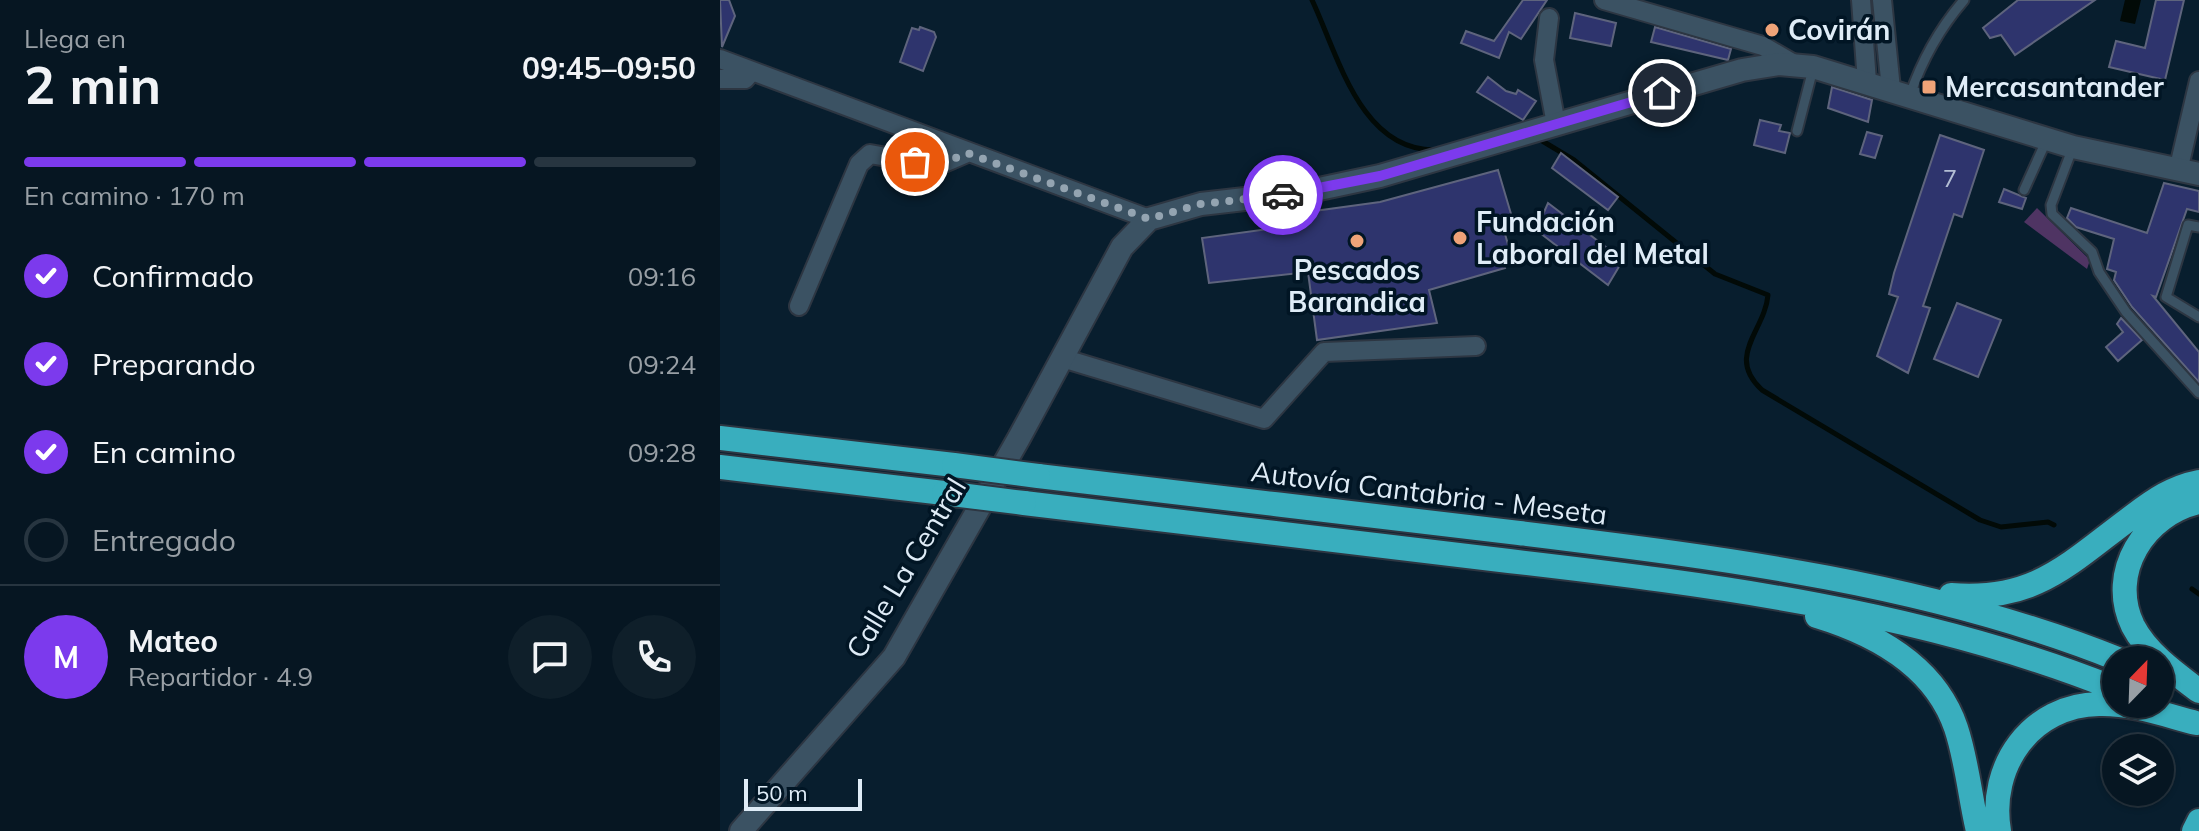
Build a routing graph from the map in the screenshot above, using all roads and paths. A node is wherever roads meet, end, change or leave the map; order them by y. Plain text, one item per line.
1 (1604, 0) edge
2 (1861, 0) edge
3 (1882, 0) edge
4 (1964, 0) edge
5 (1549, 18) dead end
6 (720, 59) edge
7 (1804, 65) junction
8 (752, 71) junction
9 (720, 79) edge
10 (2199, 81) edge
11 (1867, 82) junction
12 (1901, 92) junction
13 (1556, 124) junction
14 (1797, 131) dead end
15 (2047, 139) junction
16 (2073, 147) junction
17 (967, 153) junction
18 (2188, 173) edge
19 (2024, 190) dead end
20 (1149, 219) junction
21 (2199, 227) edge
22 (799, 306) dead end
23 (2199, 317) edge
24 (1476, 346) dead end
25 (1062, 358) junction
26 (2199, 393) edge
27 (720, 438) edge
28 (720, 467) edge
29 (2199, 482) edge
30 (2199, 502) edge
31 (1847, 581) junction
32 (1727, 588) junction
33 (2102, 654) edge
34 (2174, 682) edge
35 (2102, 684) edge
36 (2199, 692) edge
37 (2174, 713) edge
38 (2198, 724) edge
39 (2199, 821) edge
40 (741, 831) edge
41 (1978, 831) edge
42 (1999, 831) edge
43 (2194, 831) edge

1 - 7 street
2 - 11 street
3 - 12 street
4 - 12 lane
5 - 13 street
6 - 8 street
7 - 11 street
7 - 13 street
7 - 14 lane
8 - 9 street
8 - 17 street
10 - 18 street
11 - 12 street
12 - 15 street
13 - 20 street
15 - 16 street
15 - 19 lane
16 - 18 street
16 - 26 lane
17 - 20 street
17 - 22 street
20 - 25 street, Calle La Central
21 - 23 lane
24 - 25 street
25 - 40 street, Calle La Central
27 - 31 highway, Autovía Cantabria - Meseta, bridge
28 - 32 highway, Autovía Cantabria - Meseta, bridge
29 - 31 highway
30 - 36 highway
31 - 33 highway, Autovía Cantabria - Meseta
32 - 35 highway, Autovía Cantabria - Meseta
32 - 41 highway
34 - 36 highway
37 - 38 highway
38 - 42 highway
39 - 43 highway

